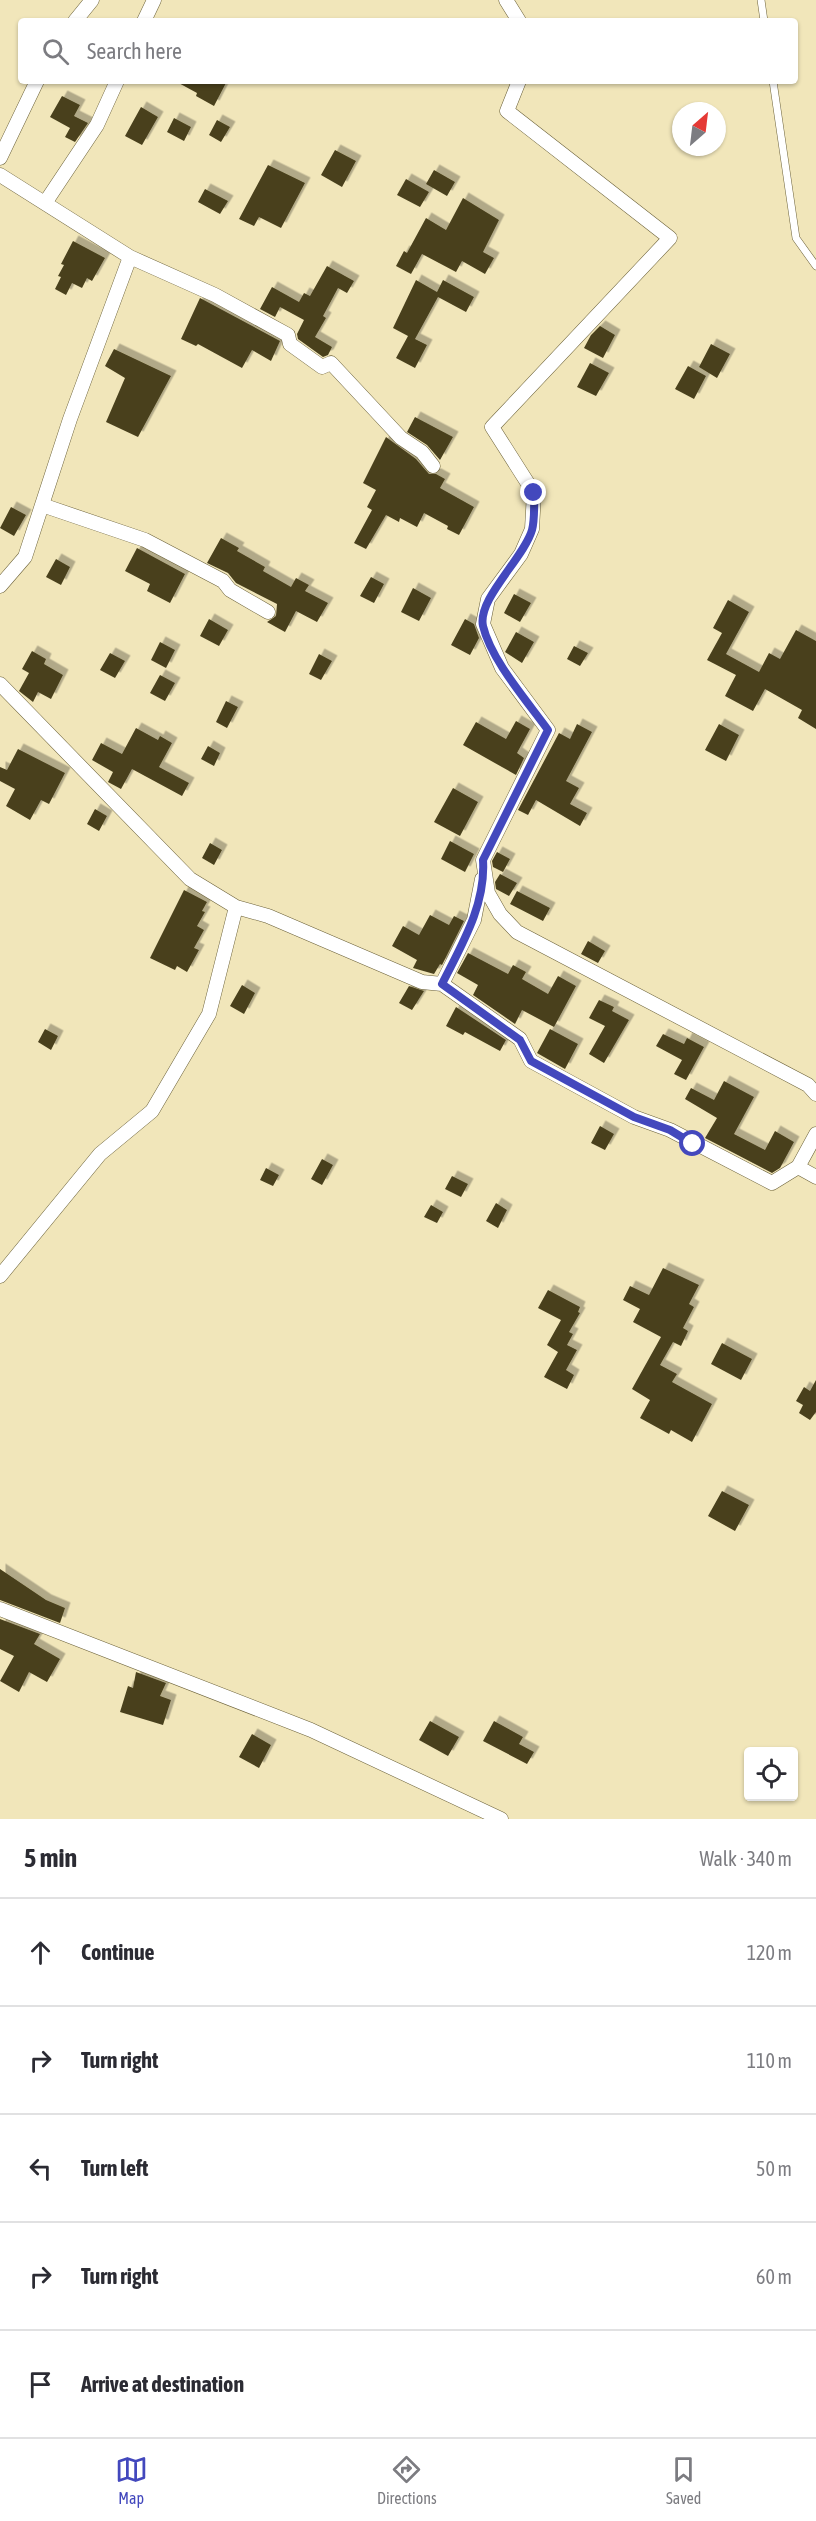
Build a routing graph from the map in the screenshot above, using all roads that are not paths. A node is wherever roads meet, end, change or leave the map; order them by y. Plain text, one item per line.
1 (92, 0) edge
2 (154, 0) edge
3 (506, 0) edge
4 (761, 0) edge
5 (77, 18) edge
6 (145, 18) edge
7 (517, 18) edge
8 (764, 18) edge
9 (36, 84) edge
10 (116, 84) edge
11 (518, 84) edge
12 (773, 84) edge
13 (0, 158) edge
14 (0, 175) edge
15 (45, 203) junction
16 (130, 257) junction
17 (816, 266) edge
18 (432, 466) dead end
19 (42, 505) junction
20 (0, 586) edge
21 (268, 612) dead end
22 (0, 684) edge
23 (483, 871) junction
24 (236, 907) junction
25 (442, 984) junction
26 (816, 1094) edge
27 (816, 1134) edge
28 (798, 1167) junction
29 (816, 1177) edge
30 (0, 1276) edge
31 (0, 1609) edge
32 (501, 1819) edge

1 - 5 street
2 - 6 street
3 - 7 street
4 - 8 lane
9 - 13 street
10 - 15 street
11 - 23 street
12 - 17 lane
14 - 15 street
15 - 16 street
16 - 18 street
16 - 19 street
19 - 20 street
19 - 21 street
22 - 24 street
23 - 25 street
23 - 26 street
24 - 25 street
24 - 30 street
25 - 28 street
27 - 28 street
28 - 29 street
31 - 32 street

